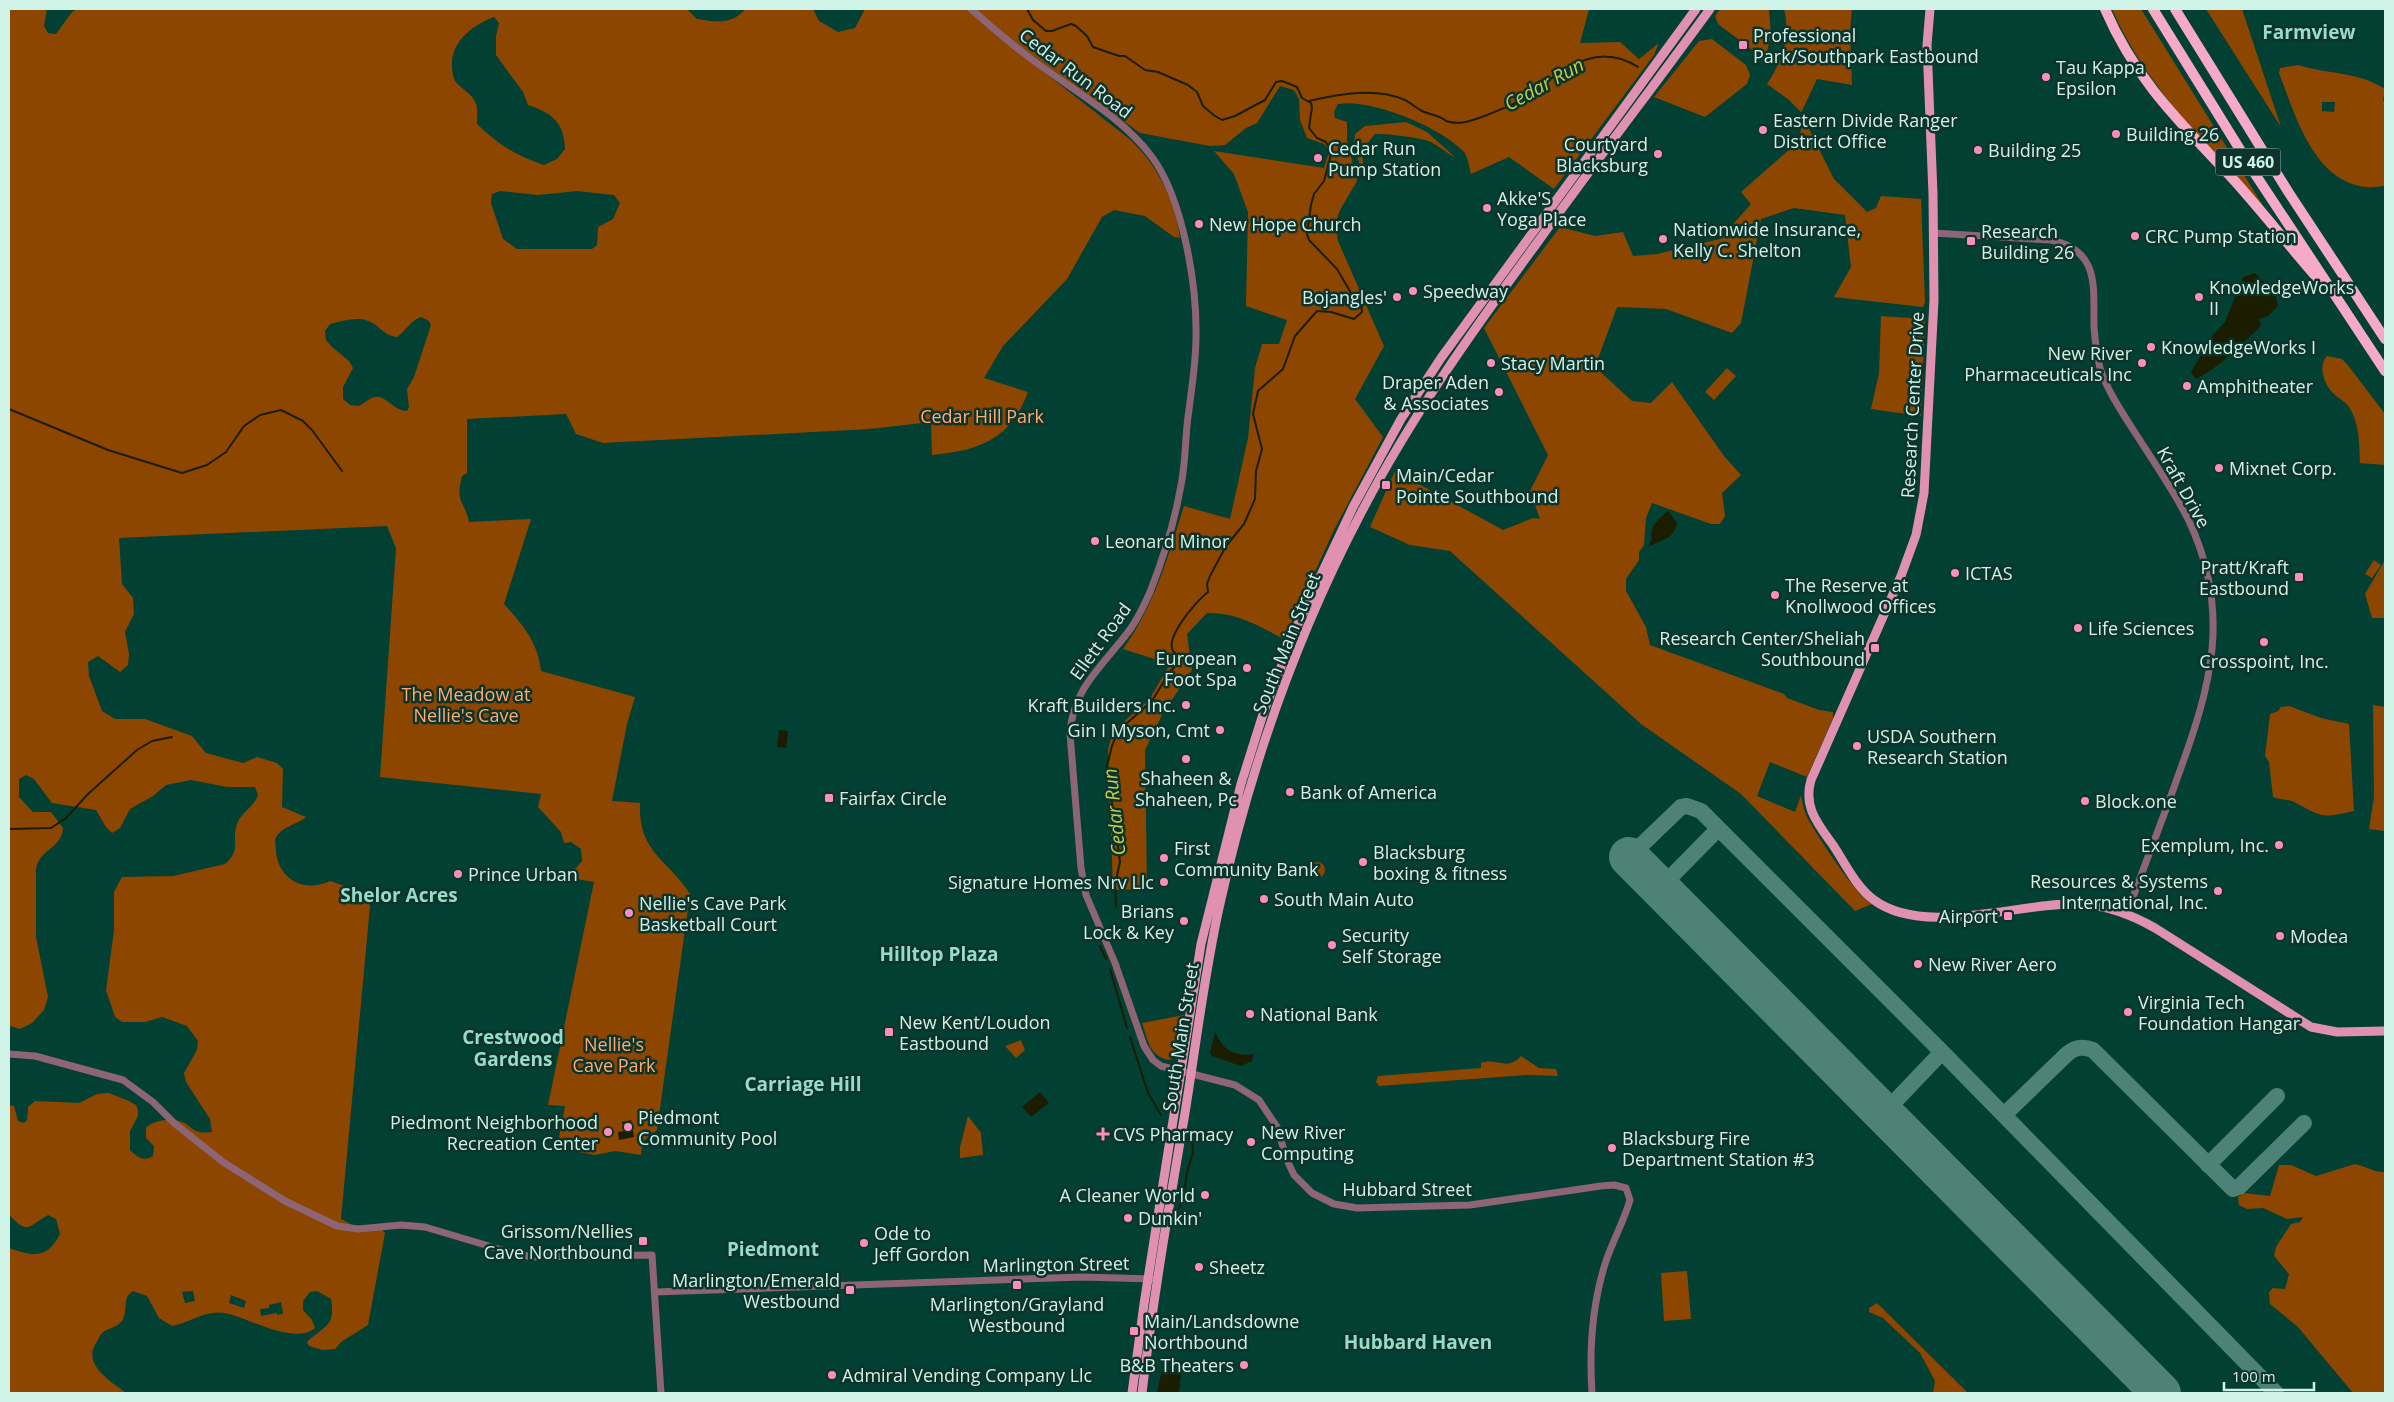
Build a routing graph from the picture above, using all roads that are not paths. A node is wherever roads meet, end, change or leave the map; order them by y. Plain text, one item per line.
1 (971, 9) edge
2 (1696, 9) edge
3 (1710, 9) edge
4 (1930, 9) edge
5 (2105, 9) edge
6 (2153, 9) edge
7 (2176, 10) edge
8 (1138, 142) joint
9 (1933, 233) junction
10 (2346, 312) junction
11 (2385, 339) edge
12 (2385, 371) edge
13 (1353, 507) junction
14 (1362, 512) junction
15 (2127, 914) junction
16 (2385, 1031) edge
17 (9, 1054) edge
18 (1181, 1073) junction
19 (1191, 1075) junction
20 (1148, 1278) junction
21 (1158, 1280) junction
22 (655, 1292) junction
23 (661, 1393) edge
24 (1132, 1393) edge
25 (1142, 1393) edge
26 (1592, 1393) edge

1 - 8 street, Cedar Run Road
2 - 13 main road, South Main Street
3 - 14 main road, South Main Street
4 - 9 main road, Research Center Drive
5 - 10 highway
6 - 10 highway, US 460
7 - 11 highway, US 460
8 - 18 street, Ellett Road
9 - 15 street, Kraft Drive
9 - 15 main road, Research Center Drive
10 - 12 highway, US 460
13 - 14 main road
13 - 18 main road, South Main Street
14 - 19 main road, South Main Street
15 - 16 main road, Research Center Drive
17 - 22 street
18 - 19 street, Ellett Road
18 - 20 main road, South Main Street
19 - 21 main road, South Main Street
19 - 26 street, Hubbard Street
20 - 21 street, Marlington Street
20 - 22 street, Marlington Street
20 - 24 main road, South Main Street
21 - 25 main road, South Main Street
22 - 23 street

